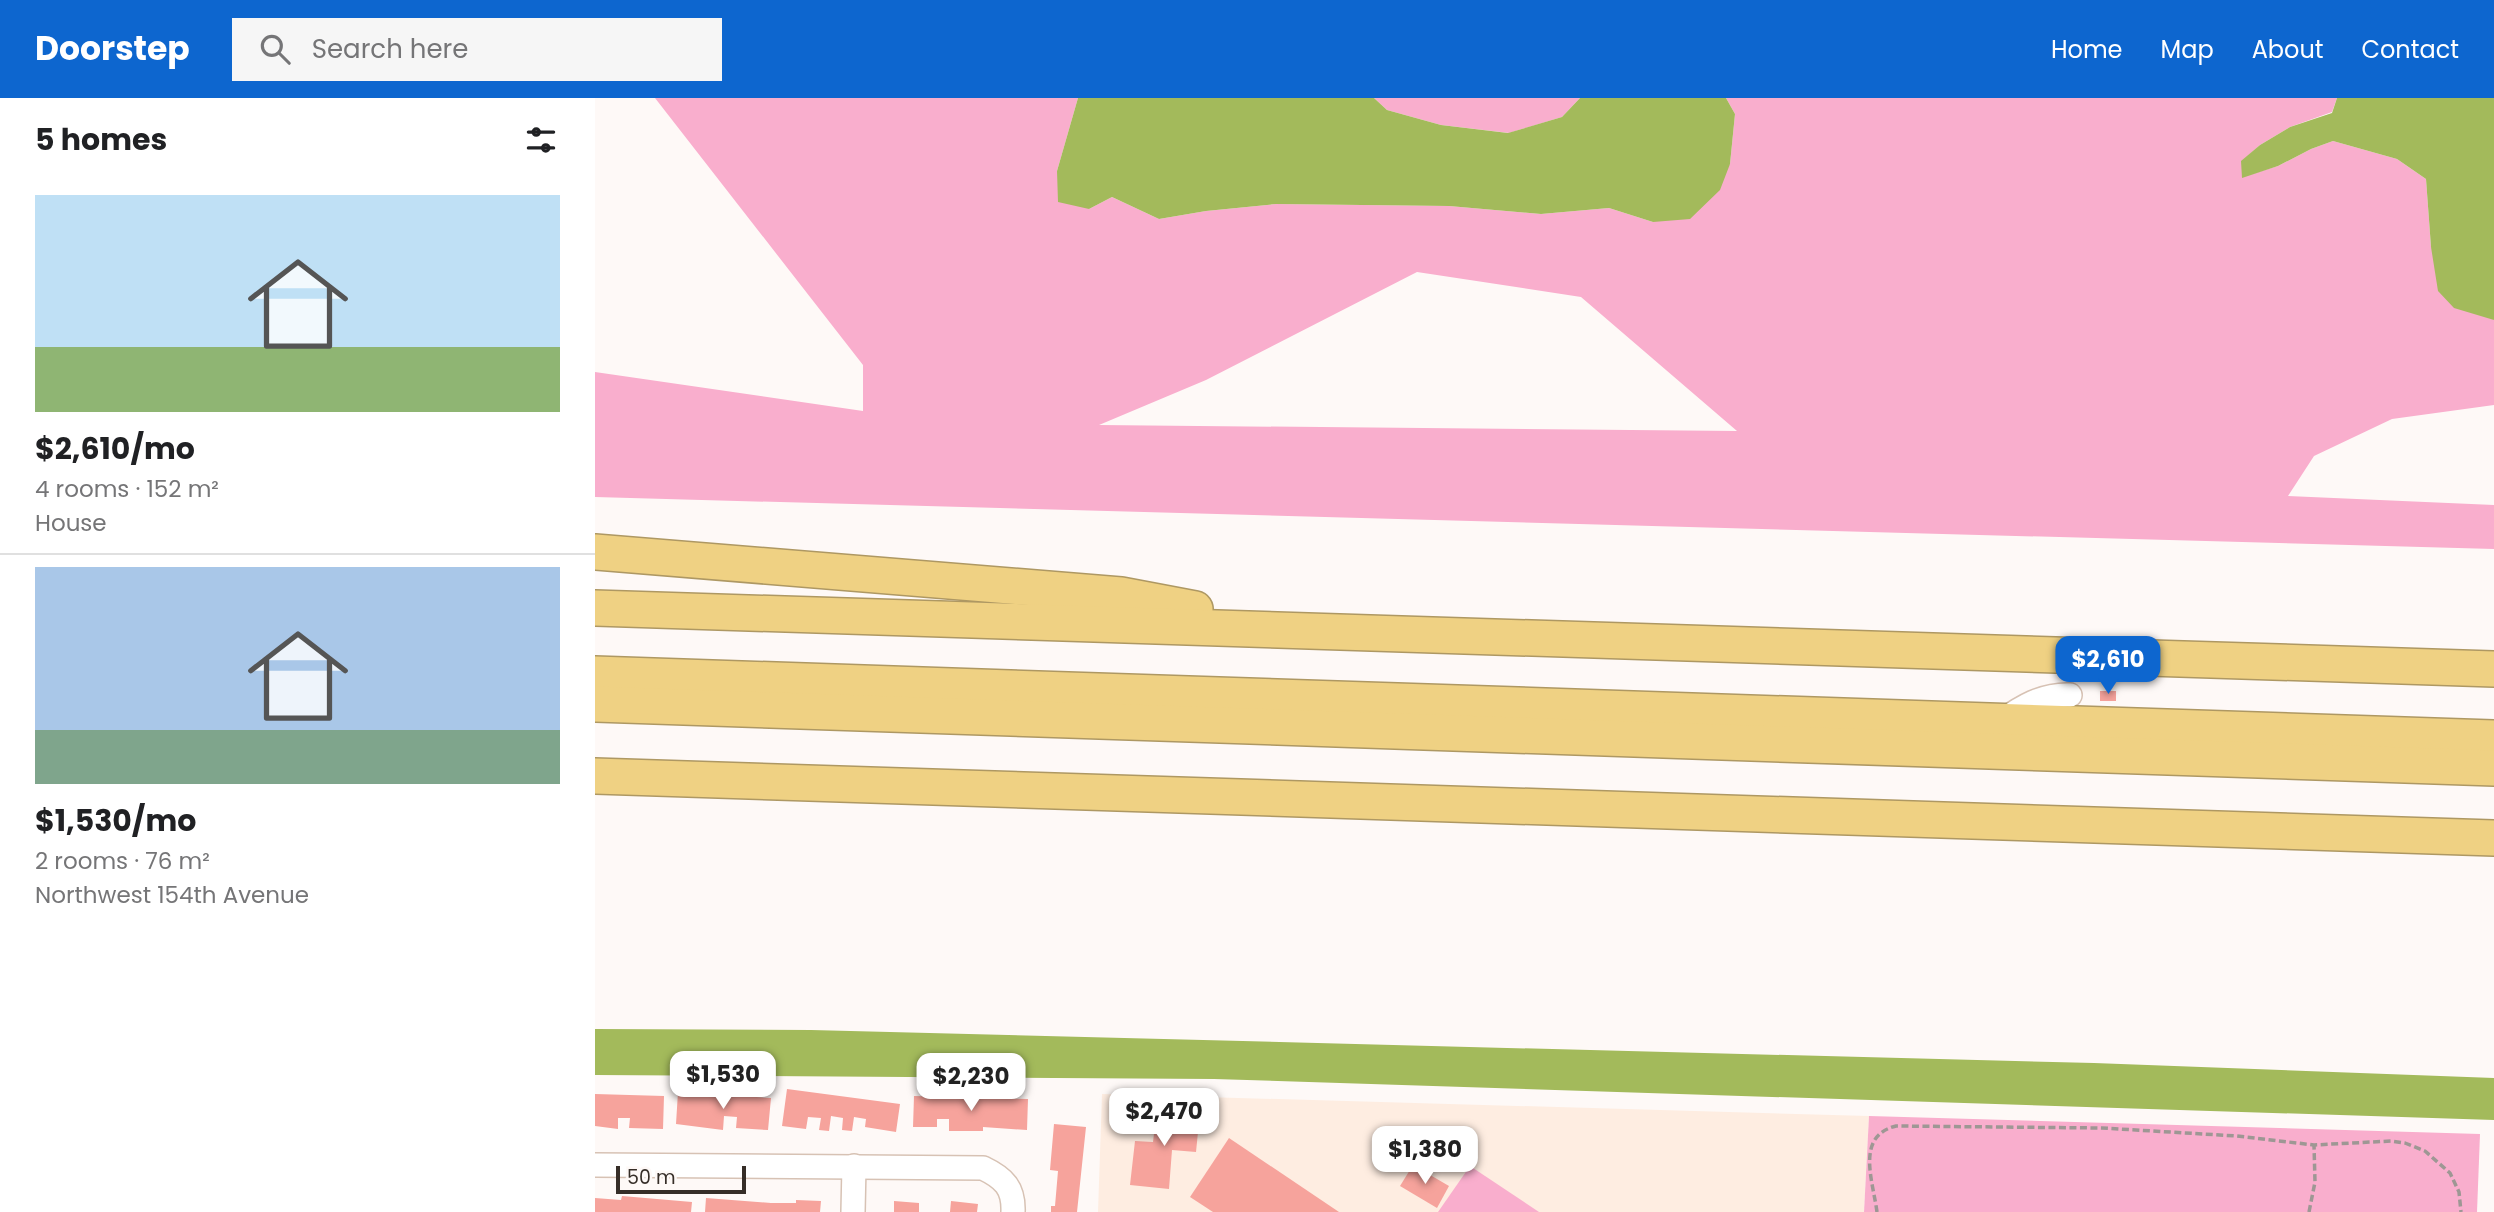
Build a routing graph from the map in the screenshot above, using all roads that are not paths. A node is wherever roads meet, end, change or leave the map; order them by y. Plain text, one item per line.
1 (595, 552) edge
2 (595, 608) edge
3 (1305, 630) junction
4 (2494, 669) edge
5 (595, 674) edge
6 (2070, 695) dead end
7 (595, 704) edge
8 (999, 718) junction
9 (2000, 722) junction
10 (595, 725) edge
11 (2494, 738) edge
12 (2494, 768) edge
13 (595, 776) edge
14 (748, 781) junction
15 (595, 785) edge
16 (2494, 838) edge
17 (595, 1164) edge
18 (854, 1166) junction
19 (853, 1212) edge
20 (1013, 1212) edge

1 - 3 highway
2 - 3 highway
3 - 4 highway
5 - 9 highway
6 - 9 street
7 - 8 highway
8 - 10 highway
8 - 12 highway
9 - 11 highway
13 - 14 highway
14 - 15 highway
14 - 16 highway
17 - 18 street
18 - 19 street
18 - 20 street

